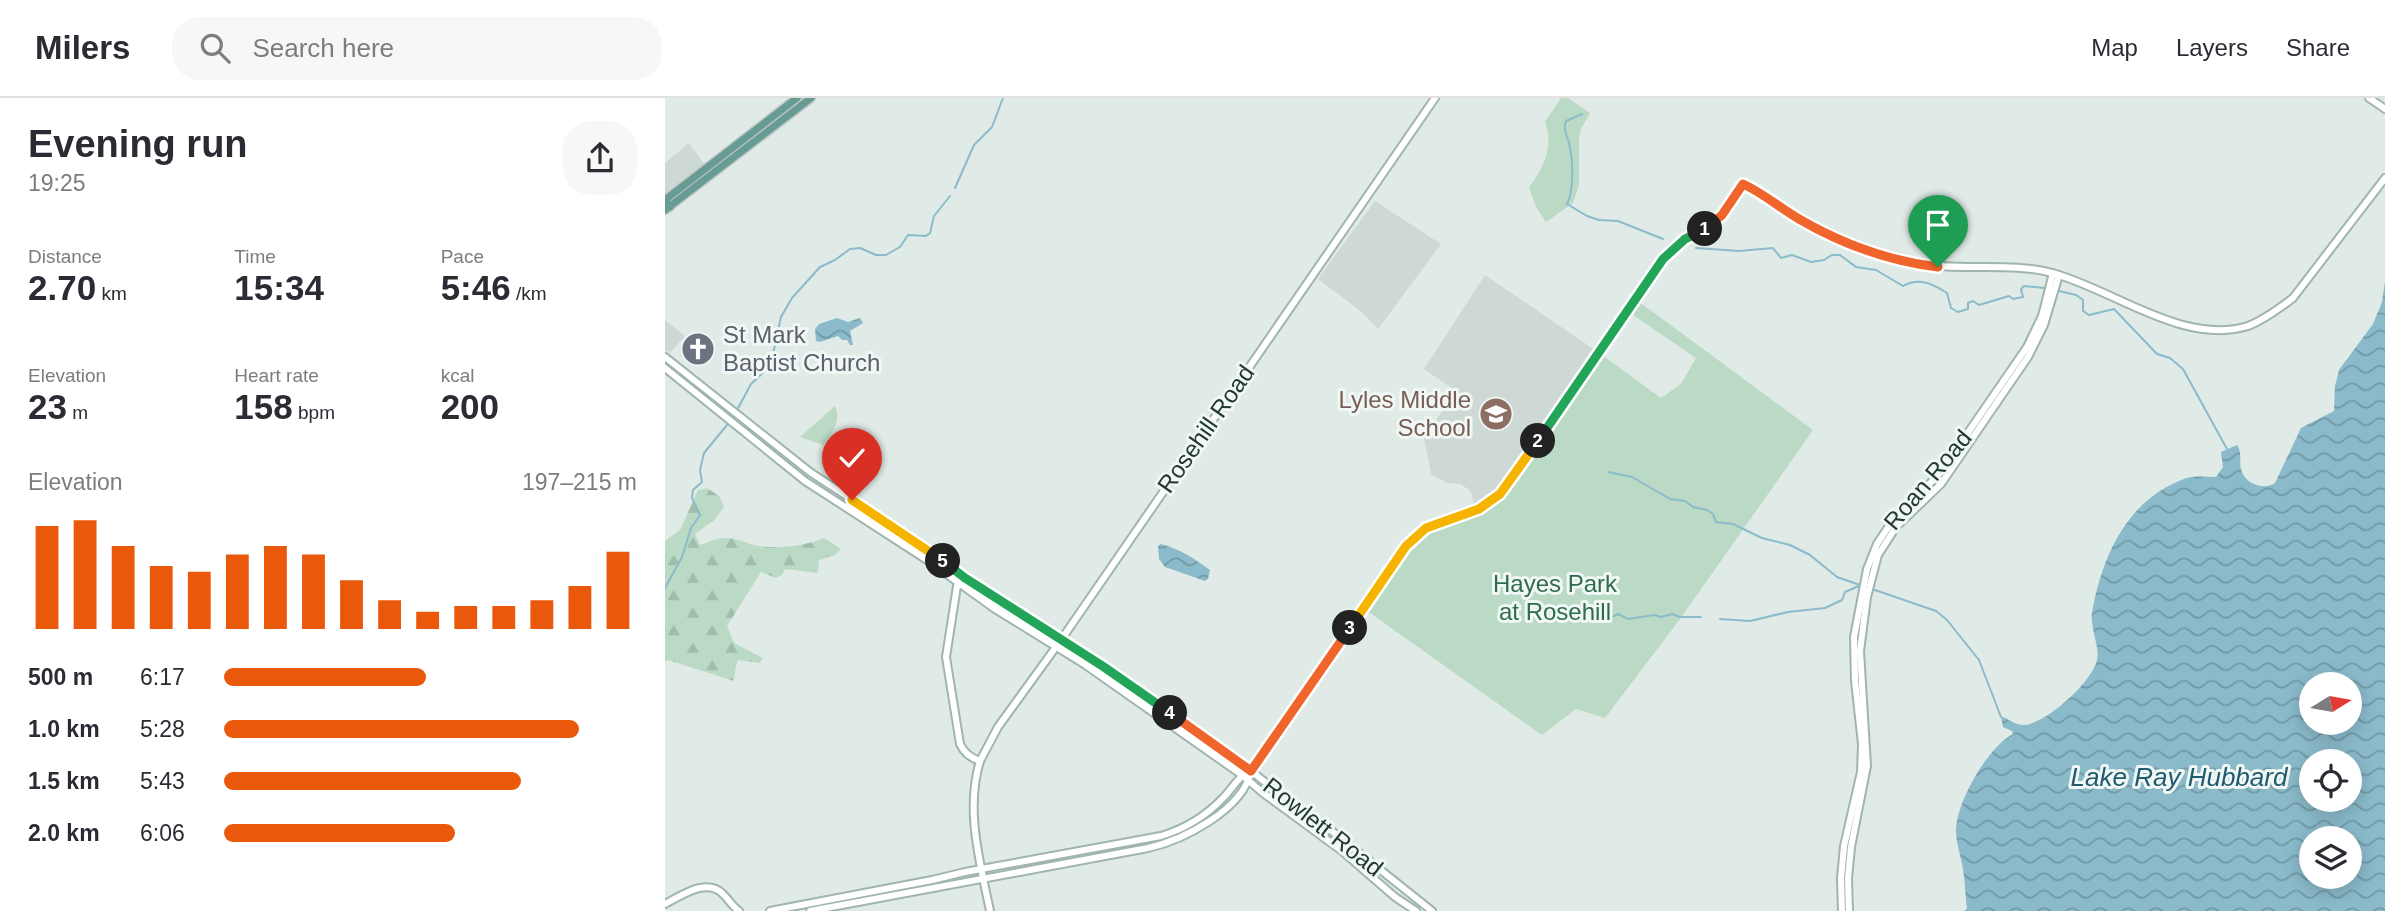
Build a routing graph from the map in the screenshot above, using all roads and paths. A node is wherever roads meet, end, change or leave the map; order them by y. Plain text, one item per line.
1 (797, 98) edge
2 (811, 98) edge
3 (1435, 98) edge
4 (2369, 98) edge
5 (2385, 109) edge
6 (2385, 178) edge
7 (667, 206) edge
8 (2056, 274) junction
9 (665, 357) edge
10 (665, 368) edge
11 (783, 451) junction
12 (777, 459) junction
13 (845, 496) junction
14 (839, 503) junction
15 (963, 577) junction
16 (958, 584) junction
17 (1061, 640) junction
18 (1055, 646) junction
19 (1113, 673) junction
20 (1107, 681) junction
21 (980, 761) junction
22 (1251, 771) junction
23 (1242, 775) junction
24 (1249, 780) junction
25 (1150, 838) junction
26 (1152, 848) junction
27 (981, 869) junction
28 (983, 878) junction
29 (845, 896) junction
30 (726, 898) junction
31 (665, 904) edge
32 (847, 905) junction
33 (727, 911) edge
34 (739, 911) edge
35 (770, 911) edge
36 (810, 911) edge
37 (990, 911) edge
38 (1416, 911) edge
39 (1432, 911) edge
40 (1842, 911) edge
41 (1849, 911) edge

1 - 7 main road
2 - 7 main road
3 - 17 street, Rosehill Road
4 - 5 street
6 - 8 street
8 - 22 street
8 - 40 street, Roan Road
8 - 41 street, Roan Road
9 - 11 street, Rowlett Road
10 - 12 street, Rowlett Road
11 - 12 street
11 - 13 street, Rowlett Road
12 - 14 street, Rowlett Road
13 - 14 street
13 - 15 street, Rowlett Road
14 - 16 street, Rowlett Road
15 - 16 street
15 - 17 street, Rowlett Road
16 - 18 street, Rowlett Road
16 - 21 street
17 - 18 street, Rosehill Road
17 - 19 street, Rowlett Road
18 - 20 street, Rowlett Road
18 - 21 street, Rosehill Road
19 - 20 street
19 - 22 street, Rowlett Road
20 - 23 street, Rowlett Road
21 - 27 street, Rosehill Road
22 - 23 street
22 - 24 street
22 - 39 street, Rowlett Road
23 - 24 street, Rowlett Road
23 - 25 street
24 - 26 street
24 - 38 street, Rowlett Road
25 - 26 street
25 - 27 street
26 - 28 street
27 - 28 street, Rosehill Road
27 - 29 street
28 - 32 street
28 - 37 street, Rosehill Road
29 - 32 street
29 - 35 street
30 - 31 street
30 - 33 street
30 - 34 street
32 - 36 street

